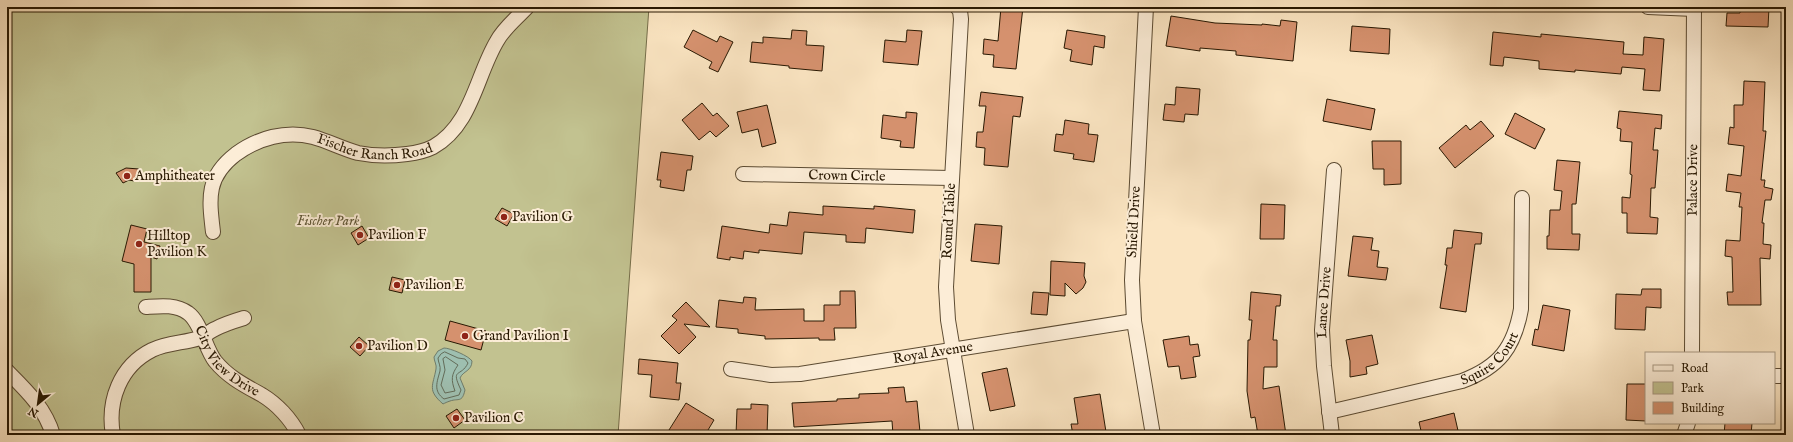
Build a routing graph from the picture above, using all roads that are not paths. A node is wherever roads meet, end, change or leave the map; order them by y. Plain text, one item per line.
1 (527, 7) edge
2 (957, 7) edge
3 (1146, 7) edge
4 (1648, 7) edge
5 (1694, 8) edge
6 (1334, 170) dead end
7 (743, 174) dead end
8 (951, 178) junction
9 (1522, 198) dead end
10 (213, 232) dead end
11 (146, 307) dead end
12 (244, 318) dead end
13 (1134, 321) junction
14 (202, 337) junction
15 (953, 350) junction
16 (1692, 352) edge
17 (731, 369) dead end
18 (7, 371) edge
19 (1775, 376) edge
20 (1786, 376) edge
21 (1329, 412) junction
22 (1688, 424) edge
23 (54, 435) edge
24 (113, 435) edge
25 (300, 435) edge
26 (967, 435) edge
27 (1153, 435) edge
28 (1332, 435) edge
29 (1684, 435) edge

1 - 10 street, Fischer Ranch Road
2 - 8 street, Round Table
3 - 13 street, Shield Drive
4 - 5 street
5 - 16 street, Palace Drive
6 - 21 street, Lance Drive
7 - 8 street, Crown Circle
8 - 15 street, Round Table
9 - 21 street, Squire Court
11 - 14 street, City View Drive
12 - 14 street
13 - 15 street, Royal Avenue
13 - 27 street, Shield Drive
14 - 24 street
14 - 25 street, City View Drive
15 - 17 street, Royal Avenue
15 - 26 street, Round Table
18 - 23 street
19 - 20 street
21 - 28 street, Lance Drive
22 - 29 street

